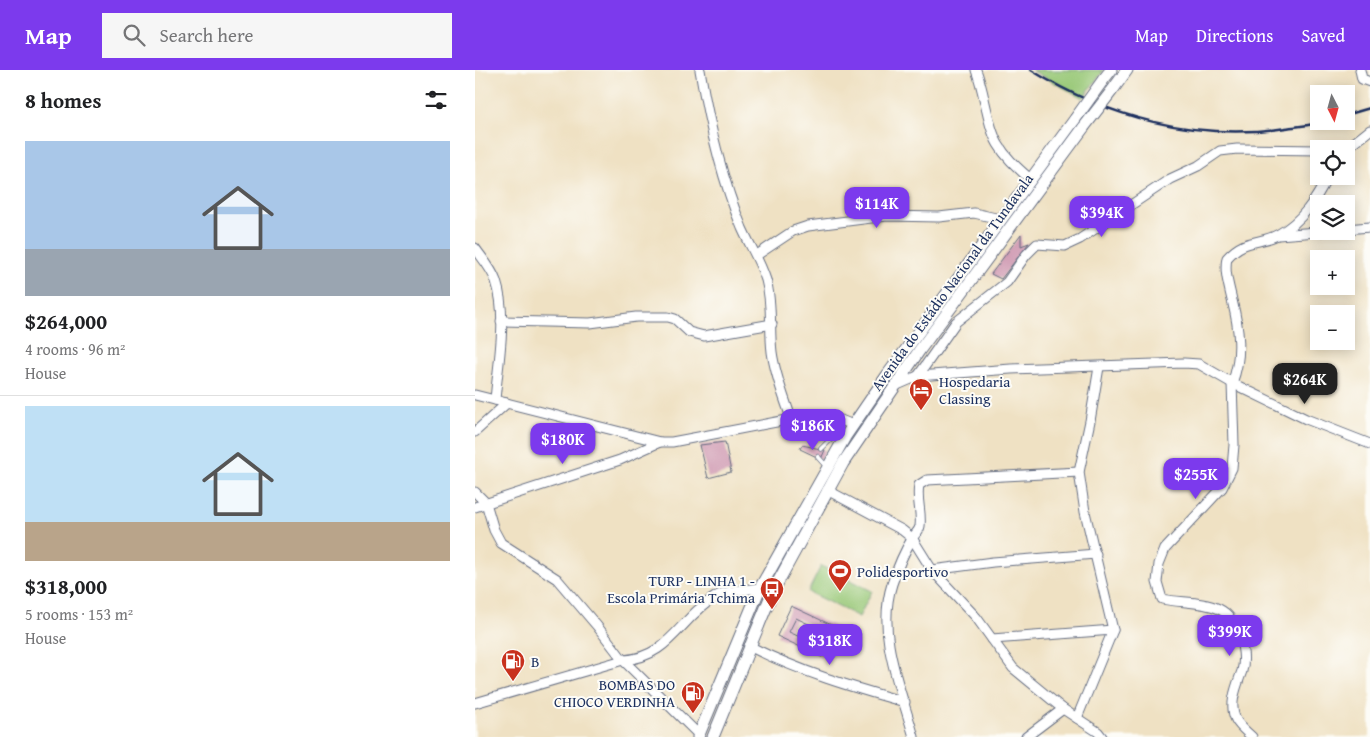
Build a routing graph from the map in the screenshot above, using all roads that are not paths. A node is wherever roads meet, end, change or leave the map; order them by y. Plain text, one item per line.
1 (701, 70) edge
2 (976, 70) edge
3 (1111, 70) edge
4 (1127, 70) edge
5 (1360, 70) edge
6 (1370, 82) edge
7 (1370, 130) edge
8 (1355, 142) edge
9 (1310, 150) edge
10 (1029, 178) junction
11 (1323, 185) edge
12 (1001, 219) junction
13 (1370, 227) edge
14 (1355, 228) edge
15 (1310, 233) edge
16 (1278, 235) junction
17 (475, 248) edge
18 (757, 255) junction
19 (501, 321) junction
20 (772, 324) junction
21 (1099, 367) junction
22 (919, 376) junction
23 (1232, 383) junction
24 (894, 386) junction
25 (475, 395) edge
26 (495, 400) junction
27 (507, 403) junction
28 (791, 418) junction
29 (853, 425) junction
30 (475, 432) edge
31 (845, 437) junction
32 (659, 442) junction
33 (1370, 444) edge
34 (821, 449) dead end
35 (818, 457) dead end
36 (827, 467) junction
37 (1079, 472) junction
38 (827, 490) junction
39 (475, 492) edge
40 (486, 503) junction
41 (475, 508) edge
42 (912, 538) junction
43 (1096, 554) junction
44 (932, 570) junction
45 (760, 588) junction
46 (1113, 630) junction
47 (992, 639) junction
48 (749, 646) junction
49 (623, 660) junction
50 (905, 702) junction
51 (475, 703) edge
52 (1063, 710) junction
53 (1077, 718) junction
54 (698, 736) edge
55 (714, 736) edge
56 (914, 737) edge
57 (1026, 737) edge
58 (1102, 737) edge
59 (1252, 737) edge

1 - 18 street
2 - 10 street
3 - 10 street, Avenida do Estádio Nacional da Tundavala, bridge
4 - 24 street, Avenida do Estádio Nacional da Tundavala, bridge
5 - 6 street
7 - 8 street
9 - 22 street
10 - 12 street, Avenida do Estádio Nacional da Tundavala
11 - 16 street
12 - 18 street
12 - 29 street, Avenida do Estádio Nacional da Tundavala
13 - 14 street
15 - 16 street
16 - 23 street
17 - 19 street
18 - 20 street
19 - 20 street
19 - 26 street
20 - 28 street
21 - 22 street
21 - 23 street
21 - 37 street
22 - 24 street
23 - 33 street
23 - 59 street
24 - 38 street, Avenida do Estádio Nacional da Tundavala
25 - 26 street
26 - 27 street
27 - 30 street
27 - 32 street
28 - 29 street
28 - 32 street
29 - 31 street, Avenida do Estádio Nacional da Tundavala
31 - 34 lane
31 - 36 street, Avenida do Estádio Nacional da Tundavala
32 - 40 street
35 - 36 lane
36 - 45 street, Avenida do Estádio Nacional da Tundavala
37 - 42 street
37 - 43 street
38 - 42 street
38 - 48 street, Avenida do Estádio Nacional da Tundavala
39 - 40 street
40 - 41 street
40 - 49 street
42 - 44 street
42 - 50 street
43 - 44 street
43 - 46 street
44 - 47 street
45 - 49 street
45 - 54 street, Avenida do Estádio Nacional da Tundavala
46 - 47 street
46 - 53 street
47 - 52 street
48 - 50 street
48 - 55 street, Avenida do Estádio Nacional da Tundavala
49 - 51 street
49 - 54 street
50 - 56 street
52 - 53 street
52 - 57 street
53 - 58 street

